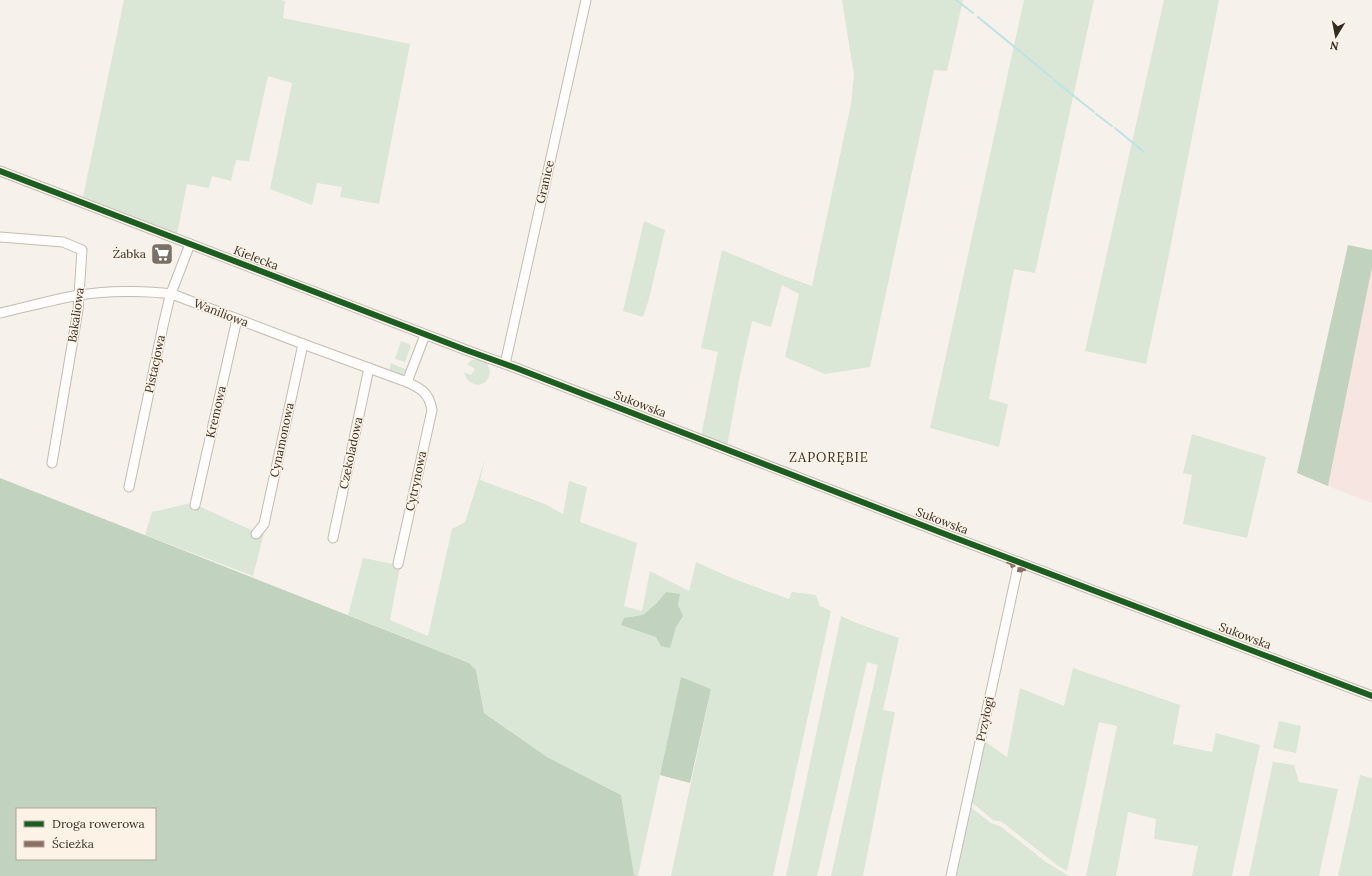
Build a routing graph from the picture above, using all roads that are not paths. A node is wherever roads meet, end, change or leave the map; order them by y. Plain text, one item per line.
1 (586, 0) edge
2 (0, 171) edge
3 (0, 237) edge
4 (190, 244) junction
5 (172, 294) junction
6 (80, 295) junction
7 (0, 313) edge
8 (237, 319) junction
9 (425, 334) junction
10 (303, 344) junction
11 (505, 364) junction
12 (369, 368) junction
13 (408, 382) junction
14 (430, 399) joint
15 (52, 463) dead end
16 (129, 487) dead end
17 (195, 505) dead end
18 (256, 534) dead end
19 (332, 538) dead end
20 (1019, 562) junction
21 (398, 564) dead end
22 (1372, 696) edge
23 (951, 876) edge

1 - 11 street, Granice
2 - 4 street, Kielecka
3 - 6 street, Bakaliowa
4 - 5 street, Pistacjowa
4 - 9 street, Kielecka
5 - 6 street, Waniliowa
5 - 8 street, Waniliowa
5 - 16 street, Pistacjowa
6 - 7 street, Waniliowa
6 - 15 street, Bakaliowa
8 - 10 street, Waniliowa
8 - 17 street, Kremowa
9 - 11 street, Kielecka
9 - 13 street
10 - 12 street, Waniliowa
10 - 18 street, Cynamonowa
11 - 20 street, Sukowska
12 - 13 street, Waniliowa
12 - 19 street, Czekoladowa
13 - 14 street, Waniliowa
14 - 21 street, Cytrynowa
20 - 22 street, Sukowska
20 - 23 street, Przyłogi

